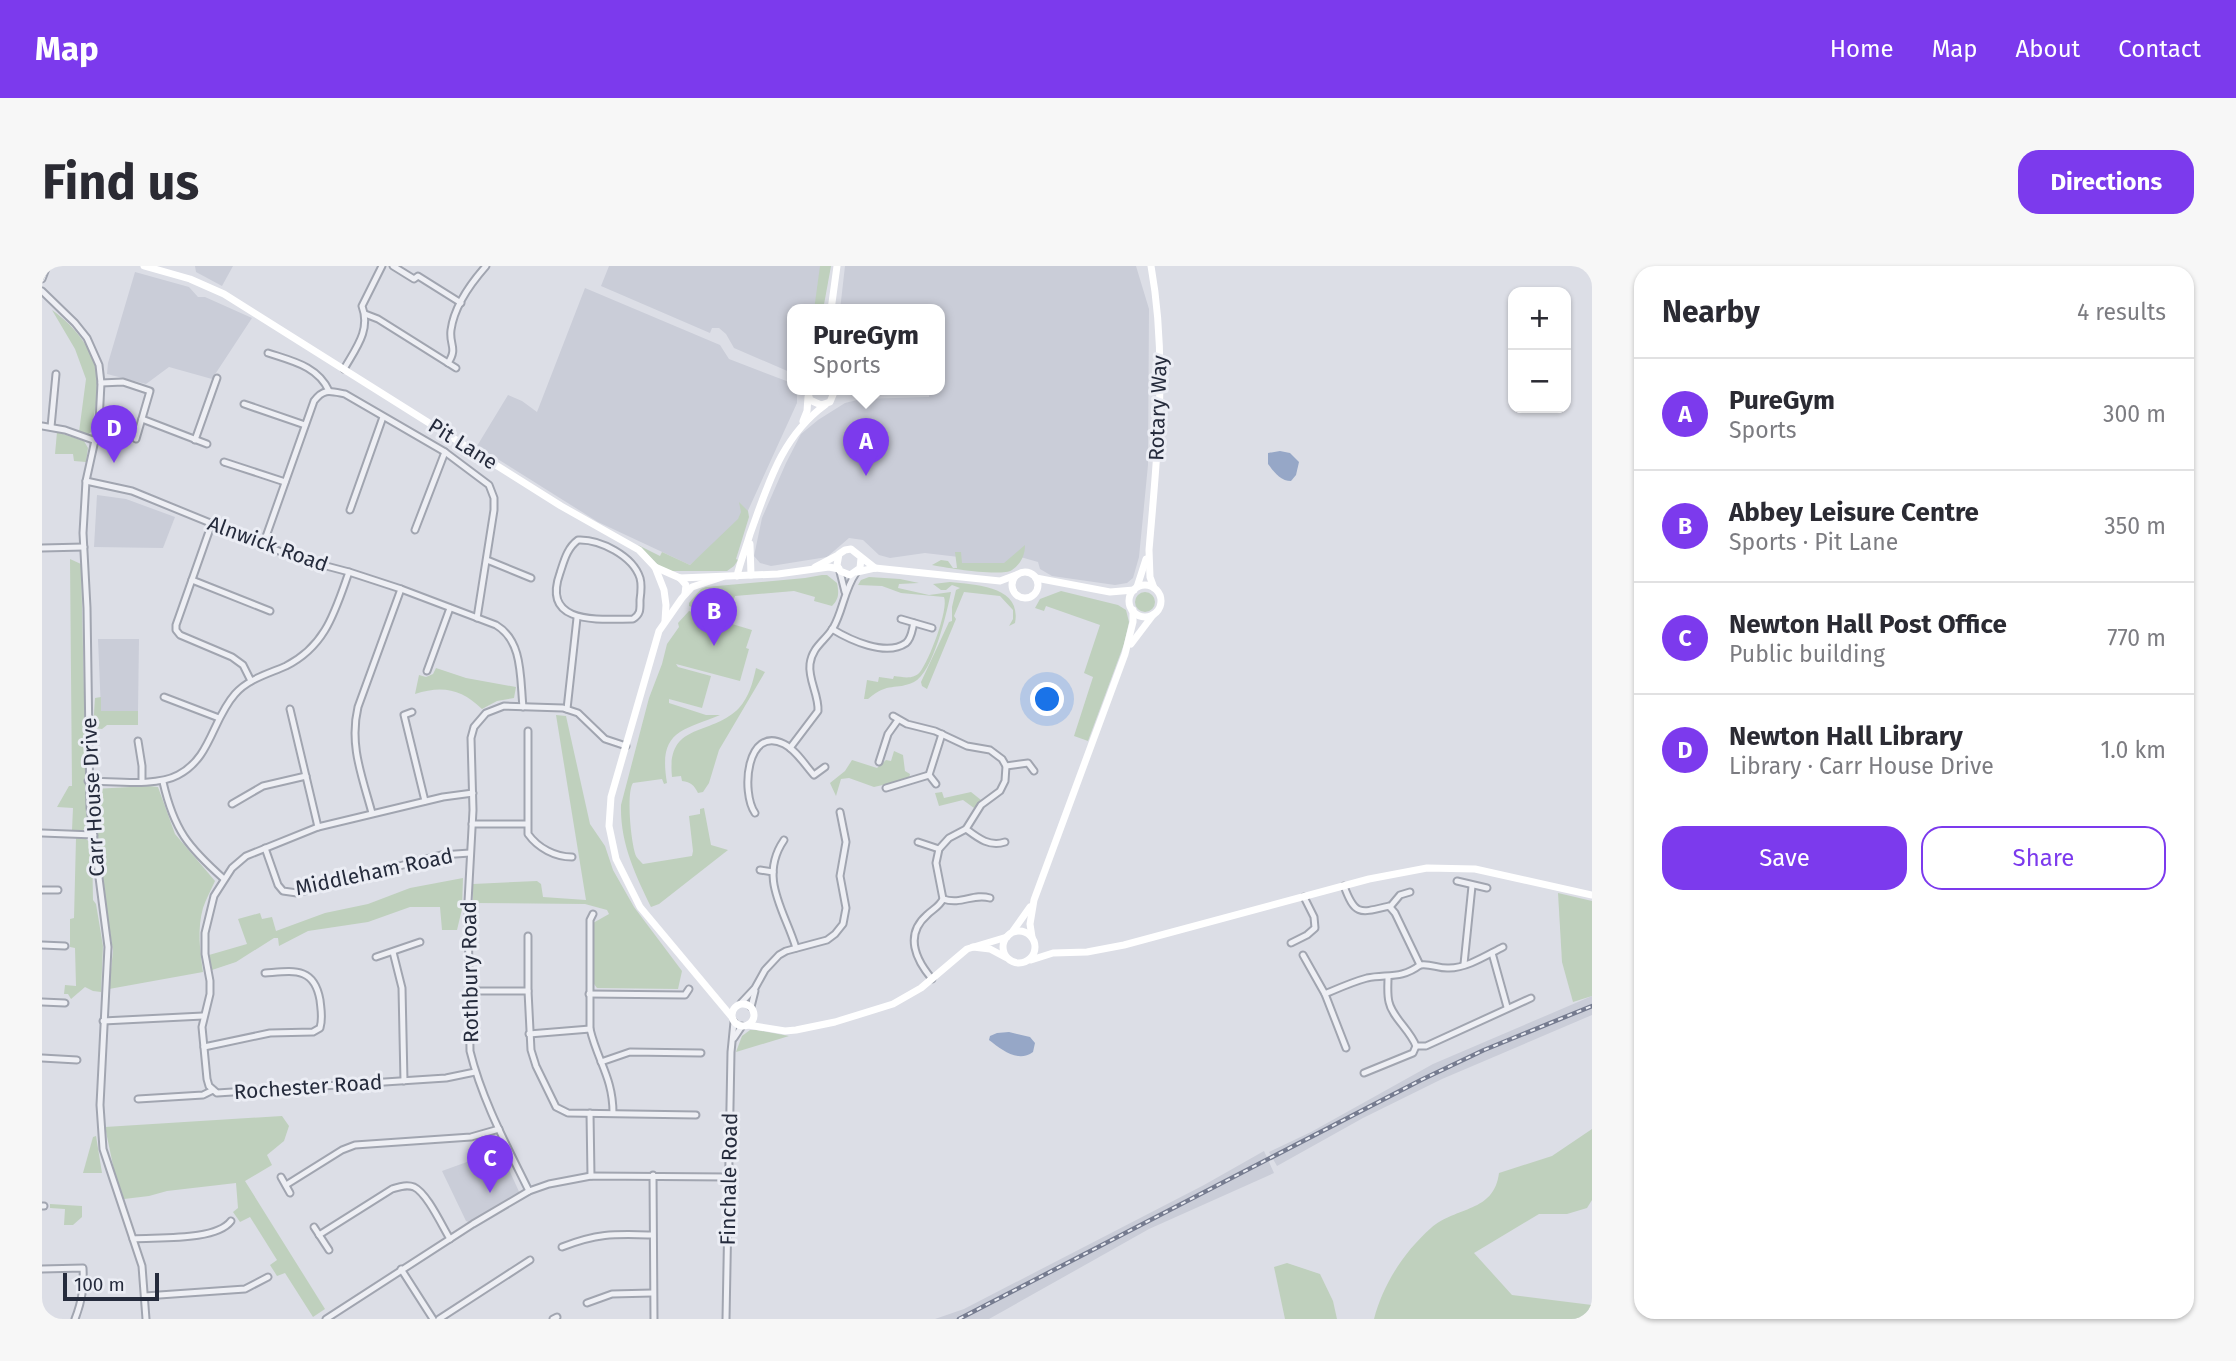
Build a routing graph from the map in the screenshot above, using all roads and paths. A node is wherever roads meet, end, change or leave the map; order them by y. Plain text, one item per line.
1 (47, 266) edge
2 (382, 266) edge
3 (393, 266) edge
4 (837, 266) edge
5 (1151, 266) edge
6 (148, 267) edge
7 (483, 267) edge
8 (162, 269) edge
9 (42, 279) edge
10 (42, 291) edge
11 (461, 303) junction
12 (832, 304) edge
13 (365, 314) junction
14 (276, 347) dead end
15 (447, 363) junction
16 (456, 368) dead end
17 (344, 369) junction
18 (56, 374) dead end
19 (218, 378) dead end
20 (101, 383) junction
21 (46, 384) dead end
22 (55, 385) junction
23 (329, 391) junction
24 (808, 395) edge
25 (809, 395) edge
26 (834, 395) edge
27 (244, 404) dead end
28 (825, 405) junction
29 (383, 417) junction
30 (142, 419) junction
31 (305, 425) junction
32 (801, 425) junction
33 (42, 426) edge
34 (51, 427) junction
35 (136, 439) dead end
36 (195, 440) junction
37 (96, 441) junction
38 (207, 444) dead end
39 (445, 452) junction
40 (224, 462) dead end
41 (86, 481) junction
42 (285, 482) junction
43 (350, 510) dead end
44 (212, 523) junction
45 (415, 530) dead end
46 (751, 532) junction
47 (263, 545) junction
48 (84, 547) junction
49 (42, 548) edge
50 (1149, 550) junction
51 (839, 554) junction
52 (861, 558) junction
53 (487, 560) junction
54 (654, 567) junction
55 (875, 568) junction
56 (811, 569) junction
57 (839, 570) junction
58 (349, 572) junction
59 (857, 572) junction
60 (751, 575) junction
61 (1016, 575) junction
62 (737, 576) junction
63 (678, 577) junction
64 (722, 577) junction
65 (531, 578) dead end
66 (1036, 578) junction
67 (192, 580) junction
68 (1000, 580) junction
69 (1056, 583) junction
70 (1154, 588) junction
71 (401, 589) junction
72 (1135, 589) junction
73 (1014, 591) junction
74 (665, 592) junction
75 (845, 592) junction
76 (1035, 592) junction
77 (1110, 592) junction
78 (683, 596) junction
79 (450, 608) junction
80 (1132, 608) junction
81 (270, 611) dead end
82 (1154, 614) junction
83 (477, 618) junction
84 (577, 618) junction
85 (901, 619) dead end
86 (664, 621) junction
87 (914, 622) junction
88 (932, 628) dead end
89 (832, 629) junction
90 (1125, 654) junction
91 (427, 671) dead end
92 (251, 681) junction
93 (164, 697) dead end
94 (523, 707) junction
95 (290, 709) dead end
96 (567, 709) junction
97 (412, 712) dead end
98 (219, 718) junction
99 (528, 731) dead end
100 (942, 734) junction
101 (138, 741) dead end
102 (626, 746) junction
103 (790, 748) junction
104 (879, 762) dead end
105 (1006, 766) junction
106 (825, 767) dead end
107 (1034, 771) dead end
108 (929, 775) junction
109 (306, 776) junction
110 (88, 781) junction
111 (142, 781) junction
112 (163, 782) junction
113 (936, 784) dead end
114 (886, 788) dead end
115 (473, 793) junction
116 (425, 801) junction
117 (232, 804) dead end
118 (751, 811) dead end
119 (840, 812) dead end
120 (372, 813) junction
121 (472, 824) junction
122 (527, 824) junction
123 (318, 827) junction
124 (967, 829) junction
125 (42, 834) edge
126 (94, 835) junction
127 (784, 839) dead end
128 (918, 842) dead end
129 (1004, 842) dead end
130 (265, 848) junction
131 (939, 849) junction
132 (470, 853) junction
133 (572, 857) dead end
134 (760, 870) dead end
135 (773, 872) junction
136 (223, 879) junction
137 (1457, 881) dead end
138 (1344, 886) junction
139 (1472, 886) junction
140 (983, 888) dead end
141 (1487, 888) dead end
142 (42, 890) edge
143 (58, 890) dead end
144 (1410, 892) dead end
145 (1592, 895) edge
146 (980, 896) junction
147 (1304, 897) junction
148 (990, 898) dead end
149 (943, 899) junction
150 (1034, 900) junction
151 (1390, 907) junction
152 (593, 914) dead end
153 (1009, 935) junction
154 (528, 936) dead end
155 (1033, 938) junction
156 (420, 942) dead end
157 (1291, 943) dead end
158 (42, 945) edge
159 (65, 946) dead end
160 (972, 947) junction
161 (1503, 947) dead end
162 (796, 948) junction
163 (393, 951) junction
164 (1054, 953) junction
165 (1492, 953) junction
166 (1303, 955) dead end
167 (376, 957) dead end
168 (1007, 959) junction
169 (1031, 960) junction
170 (1464, 964) junction
171 (1420, 965) junction
172 (265, 973) dead end
173 (1388, 978) junction
174 (932, 979) junction
175 (755, 988) junction
176 (688, 989) dead end
177 (469, 991) junction
178 (528, 991) junction
179 (589, 994) junction
180 (1325, 994) junction
181 (716, 997) junction
182 (1531, 998) dead end
183 (42, 1002) edge
184 (65, 1003) dead end
185 (739, 1004) junction
186 (1507, 1007) junction
187 (752, 1010) junction
188 (203, 1016) junction
189 (103, 1021) junction
190 (739, 1022) junction
191 (769, 1028) junction
192 (590, 1029) junction
193 (529, 1034) junction
194 (1416, 1046) junction
195 (204, 1047) junction
196 (1346, 1048) dead end
197 (701, 1053) dead end
198 (42, 1058) edge
199 (77, 1060) dead end
200 (601, 1062) junction
201 (475, 1072) junction
202 (1364, 1073) dead end
203 (404, 1081) junction
204 (213, 1090) junction
205 (138, 1099) dead end
206 (590, 1113) junction
207 (613, 1113) junction
208 (696, 1115) dead end
209 (499, 1129) junction
210 (653, 1175) junction
211 (591, 1176) junction
212 (281, 1177) dead end
213 (729, 1177) junction
214 (286, 1185) junction
215 (529, 1191) junction
216 (290, 1193) dead end
217 (231, 1221) dead end
218 (314, 1227) dead end
219 (320, 1235) junction
220 (652, 1235) junction
221 (450, 1238) junction
222 (133, 1239) junction
223 (562, 1247) dead end
224 (329, 1250) dead end
225 (530, 1259) dead end
226 (42, 1269) edge
227 (401, 1269) junction
228 (268, 1277) dead end
229 (652, 1293) junction
230 (145, 1296) junction
231 (587, 1303) dead end
232 (75, 1319) edge
233 (146, 1319) edge
234 (326, 1319) edge
235 (433, 1319) edge
236 (439, 1319) edge
237 (654, 1319) edge
238 (726, 1319) edge

1 - 9 street
2 - 13 street
3 - 11 street
4 - 12 street
5 - 50 street, Rotary Way
6 - 8 street, Pit Lane
7 - 11 street
8 - 17 street, Pit Lane
10 - 20 street, Carr House Drive
11 - 15 street
13 - 15 street
13 - 17 street
14 - 23 street
15 - 16 street
17 - 54 street, Pit Lane
18 - 22 street
19 - 36 street
20 - 30 street
20 - 37 street, Carr House Drive
21 - 22 street
22 - 34 street
23 - 29 street
23 - 31 street
24 - 32 street
25 - 28 street
26 - 28 street
27 - 31 street
28 - 32 street
29 - 39 street
29 - 43 street
30 - 35 street
30 - 36 street
31 - 42 street
32 - 46 street
33 - 34 street
34 - 37 street
36 - 38 street
37 - 41 street, Carr House Drive
39 - 45 street
39 - 53 street
40 - 42 street
41 - 44 street, Alnwick Road
41 - 48 street, Carr House Drive
42 - 47 street
44 - 47 street, Alnwick Road
44 - 67 street
46 - 60 street
46 - 62 street
47 - 58 street, Alnwick Road
48 - 49 street
48 - 110 street, Carr House Drive
50 - 70 street, Rotary Way
50 - 72 street, Rotary Way
51 - 52 street
51 - 56 street
51 - 57 street
52 - 55 street
52 - 59 street
53 - 65 street
53 - 83 street
54 - 63 street, Pit Lane
54 - 74 street, Pit Lane
55 - 59 street
55 - 68 street
56 - 57 street
56 - 60 street
57 - 59 street
57 - 75 street
58 - 71 street, Alnwick Road
58 - 92 street
59 - 75 street
60 - 62 street
61 - 66 street
61 - 68 street
61 - 73 street
62 - 64 street
63 - 64 street
63 - 74 street
63 - 78 street
64 - 78 street
66 - 69 street
66 - 76 street
67 - 81 street
67 - 92 street
68 - 73 street
69 - 76 street
69 - 77 street
70 - 72 street
70 - 82 street
71 - 79 street, Alnwick Road
71 - 120 street
72 - 77 street
72 - 80 street
73 - 76 street
74 - 78 street
74 - 86 street
75 - 89 street
77 - 80 street
78 - 86 street
79 - 83 street, Alnwick Road
79 - 91 street
80 - 82 street
80 - 90 street
82 - 90 street
83 - 94 street, Alnwick Road
84 - 84 street
84 - 96 street
85 - 87 street
86 - 102 street
87 - 88 street
87 - 89 street
89 - 103 street
90 - 150 street
92 - 98 street
93 - 98 street
94 - 96 street, Rothbury Road
94 - 115 street, Rothbury Road
95 - 109 street
96 - 102 street
97 - 116 street
98 - 112 street
99 - 122 street
100 - 104 street
100 - 105 street
100 - 108 street
101 - 111 street
102 - 181 street
103 - 106 street
103 - 118 street
105 - 107 street
105 - 124 street
108 - 113 street
108 - 114 street
109 - 117 street
109 - 123 street
110 - 111 street
110 - 126 street, Carr House Drive
111 - 112 street
112 - 136 street
115 - 116 street
115 - 121 street, Rothbury Road
116 - 120 street
119 - 162 street
120 - 123 street
121 - 122 street
121 - 132 street, Rothbury Road
122 - 133 street
123 - 130 street
124 - 129 street
124 - 131 street
125 - 126 street
126 - 189 street, Carr House Drive
127 - 135 street
128 - 131 street
130 - 132 street, Middleham Road
130 - 136 street
131 - 149 street
132 - 177 street, Rothbury Road
134 - 135 street
135 - 162 street
136 - 188 street, Rochester Road
137 - 139 street
138 - 145 street
138 - 147 street
138 - 151 street
139 - 141 street
139 - 170 street
140 - 146 street
142 - 143 street
144 - 151 street
146 - 148 street
146 - 149 street
147 - 157 street
147 - 164 street
149 - 174 street
150 - 153 street
150 - 155 street
151 - 171 street
152 - 179 street
153 - 155 street
153 - 160 street
153 - 168 street
154 - 178 street
155 - 164 street
155 - 169 street
156 - 163 street
158 - 159 street
160 - 168 street
160 - 174 street
161 - 165 street
162 - 175 street
163 - 167 street
163 - 203 street, Rochester Road
164 - 169 street
165 - 170 street
165 - 186 street
166 - 180 street
168 - 169 street
170 - 171 street
171 - 173 street
172 - 195 street
173 - 180 street
173 - 194 street
174 - 191 street
175 - 185 street
175 - 187 street
176 - 179 street
177 - 178 street
177 - 201 street, Rothbury Road
178 - 193 street
179 - 192 street
180 - 196 street
181 - 185 street
181 - 190 street
182 - 186 street
183 - 184 street
185 - 187 street
185 - 190 street
186 - 194 street
187 - 190 street
187 - 191 street
188 - 189 street
188 - 195 street, Rochester Road
189 - 222 street, Carr House Drive
190 - 191 street
190 - 213 street, Finchale Road
192 - 193 street
192 - 200 street
193 - 206 street
194 - 202 street
195 - 204 street, Rochester Road
197 - 200 street
198 - 199 street
200 - 207 street
201 - 203 street, Rochester Road
201 - 209 street, Rothbury Road
203 - 204 street, Rochester Road
204 - 205 street, Rochester Road
206 - 207 street
206 - 211 street
207 - 208 street
209 - 214 street
209 - 215 street, Rothbury Road
210 - 211 street
210 - 213 street
210 - 220 street
211 - 215 street
212 - 214 street
213 - 238 street, Finchale Road
214 - 216 street
215 - 221 street
217 - 222 street
218 - 219 street
219 - 221 street
219 - 224 street
220 - 223 street
220 - 229 street
221 - 227 street
222 - 230 street, Carr House Drive
225 - 236 street
226 - 232 street
227 - 234 street
227 - 235 street
228 - 230 street
229 - 231 street
229 - 237 street
230 - 233 street, Carr House Drive

